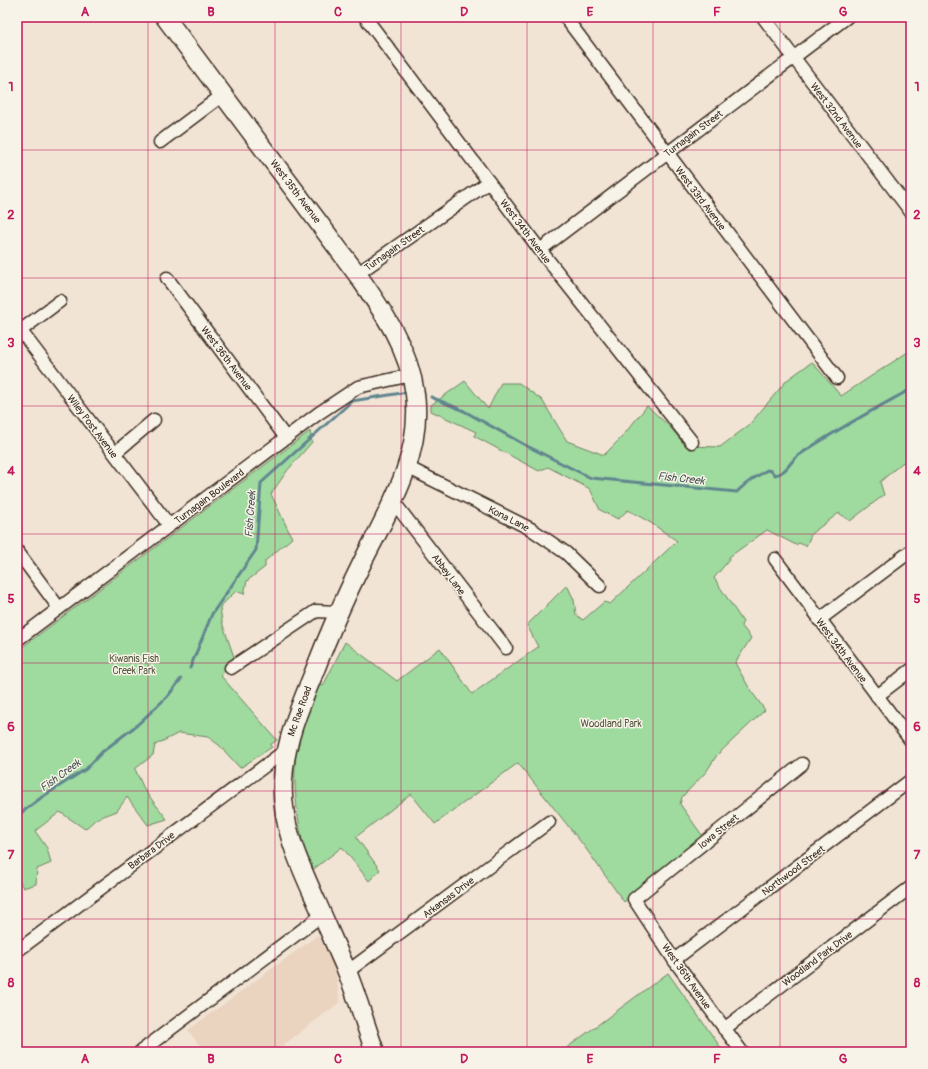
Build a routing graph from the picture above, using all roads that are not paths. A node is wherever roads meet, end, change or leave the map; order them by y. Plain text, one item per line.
1 (165, 17) edge
2 (365, 17) edge
3 (565, 17) edge
4 (764, 17) edge
5 (847, 17) edge
6 (794, 57) junction
7 (224, 94) junction
8 (160, 142) dead end
9 (667, 153) junction
10 (489, 182) junction
11 (911, 212) edge
12 (540, 250) junction
13 (358, 274) junction
14 (167, 278) dead end
15 (60, 301) dead end
16 (19, 328) edge
17 (411, 375) junction
18 (837, 378) dead end
19 (154, 420) dead end
20 (286, 438) junction
21 (692, 442) dead end
22 (114, 453) junction
23 (407, 467) junction
24 (393, 501) junction
25 (169, 525) junction
26 (17, 551) edge
27 (911, 551) edge
28 (775, 559) dead end
29 (600, 586) dead end
30 (59, 608) junction
31 (338, 612) junction
32 (819, 620) junction
33 (17, 640) edge
34 (506, 648) dead end
35 (231, 668) dead end
36 (911, 670) edge
37 (877, 696) junction
38 (911, 741) edge
39 (286, 750) junction
40 (802, 764) dead end
41 (911, 780) edge
42 (549, 822) dead end
43 (911, 887) edge
44 (634, 899) joint
45 (322, 915) junction
46 (17, 951) edge
47 (674, 960) junction
48 (347, 972) junction
49 (724, 1028) junction
50 (140, 1052) edge
51 (375, 1052) edge
52 (742, 1052) edge

1 - 7 street, West 35th Avenue
2 - 10 street, West 34th Avenue
3 - 9 street, West 33rd Avenue
4 - 6 street, West 32nd Avenue
5 - 6 street, Turnagain Street
6 - 9 street, Turnagain Street
6 - 11 street, West 32nd Avenue
7 - 8 street
7 - 13 street, West 35th Avenue
9 - 12 street, Turnagain Street
9 - 18 street, West 33rd Avenue
10 - 12 street, West 34th Avenue
10 - 13 street, Turnagain Street
12 - 21 street, West 34th Avenue
13 - 17 street, West 35th Avenue
14 - 20 street, West 36th Avenue
15 - 16 street
16 - 22 street, Wiley Post Avenue
17 - 20 street, Turnagain Boulevard
17 - 23 street, Mc Rae Road
19 - 22 street
20 - 25 street, Turnagain Boulevard
22 - 25 street, Wiley Post Avenue
23 - 24 street, Mc Rae Road
23 - 29 street, Kona Lane
24 - 31 street, Mc Rae Road
24 - 34 street, Abbey Lane
25 - 30 street, Turnagain Boulevard
26 - 30 street
27 - 32 street
28 - 32 street, West 34th Avenue
30 - 33 street, Turnagain Boulevard
31 - 35 street
31 - 39 street, Mc Rae Road
32 - 37 street, West 34th Avenue
36 - 37 street
37 - 38 street, West 34th Avenue
39 - 45 street, Mc Rae Road
39 - 46 street, Barbara Drive
40 - 44 street, Iowa Street
41 - 47 street, Northwood Street
42 - 48 street, Arkansas Drive
43 - 49 street, Woodland Park Drive
44 - 47 street, West 36th Avenue
45 - 48 street, Mc Rae Road
45 - 50 street
47 - 49 street, West 36th Avenue
48 - 51 street, Mc Rae Road
49 - 52 street, West 36th Avenue

